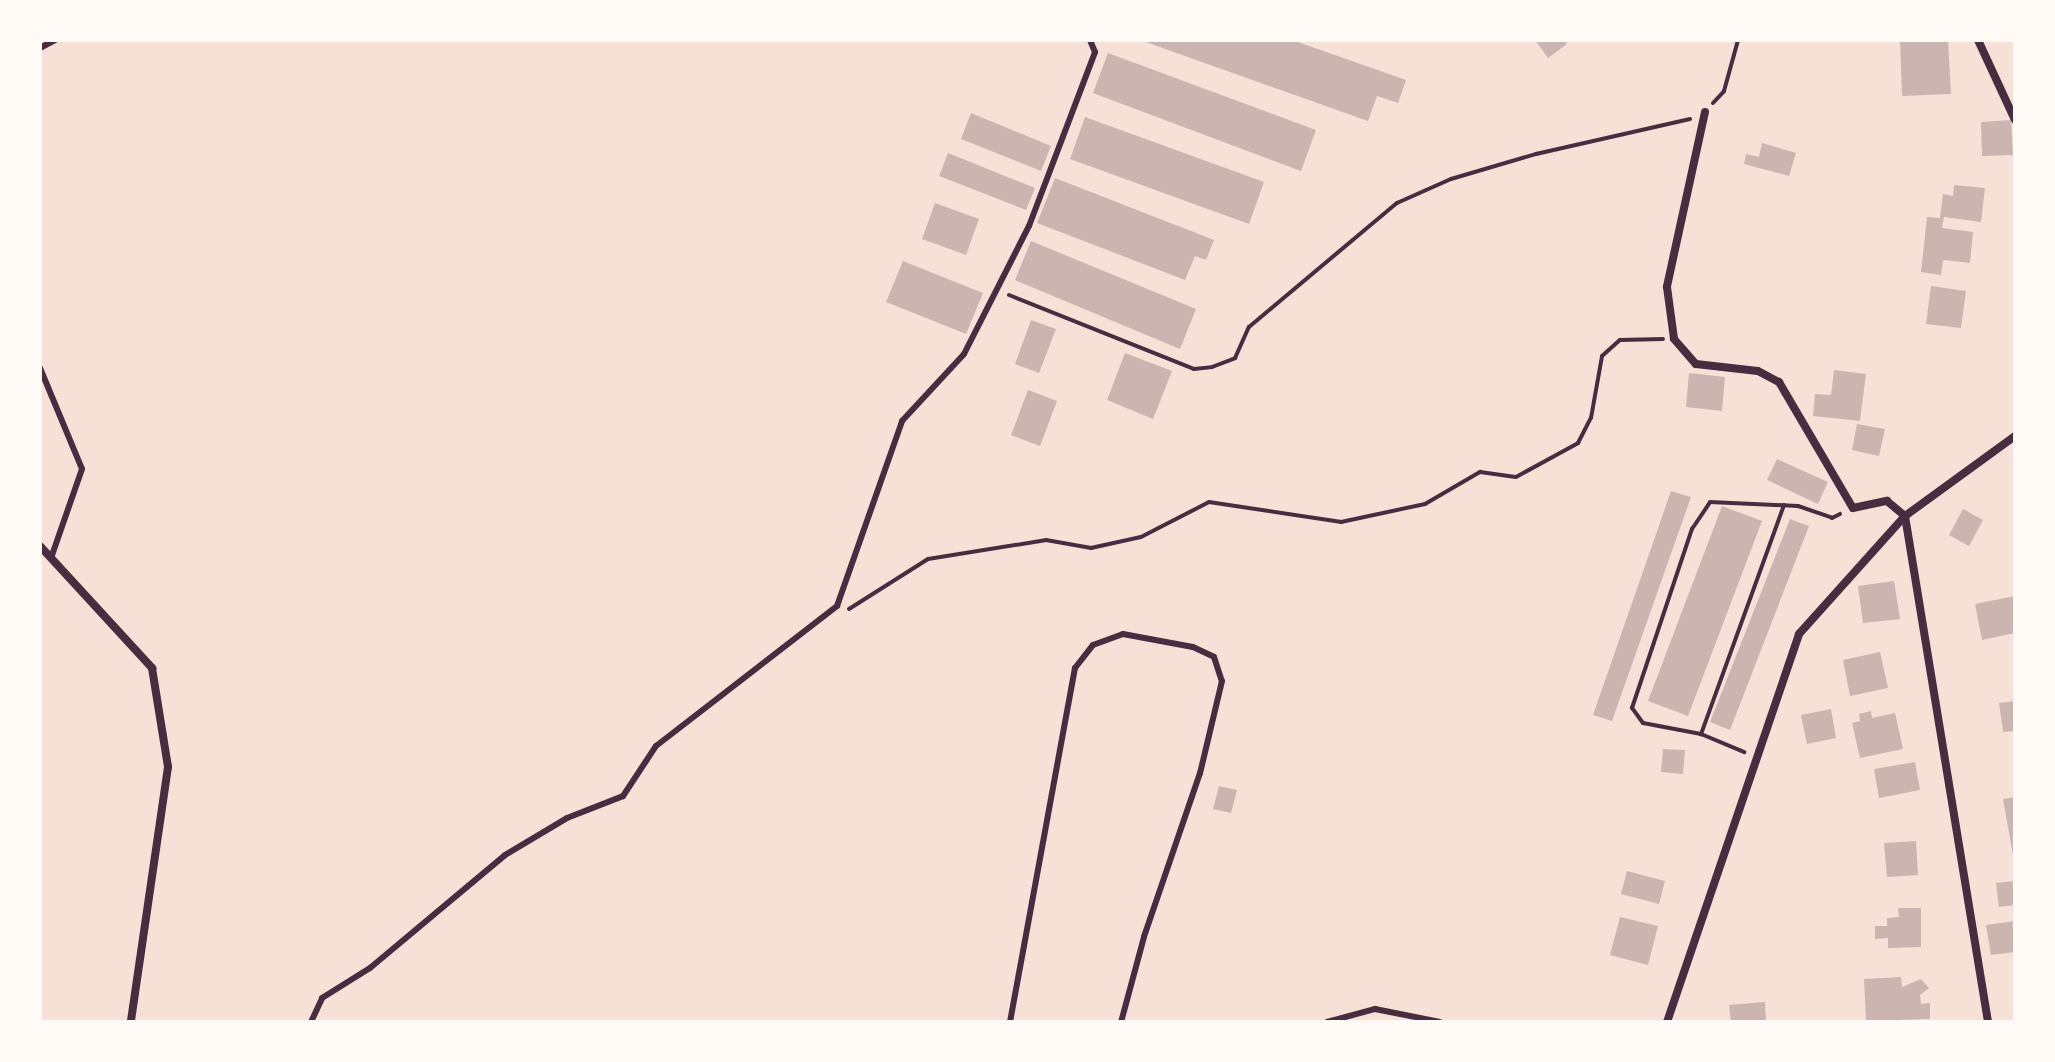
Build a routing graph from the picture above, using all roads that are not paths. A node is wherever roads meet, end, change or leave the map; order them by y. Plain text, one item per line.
1 (55, 40) edge
2 (1090, 40) edge
3 (1978, 40) edge
4 (40, 48) edge
5 (1705, 112) road end
6 (2015, 120) edge
7 (40, 368) edge
8 (2015, 436) edge
9 (1905, 516) junction
10 (40, 546) edge
11 (52, 555) junction
12 (131, 1022) edge
13 (311, 1022) edge
14 (1010, 1022) edge
15 (1121, 1022) edge
16 (1327, 1022) edge
17 (1440, 1022) edge
18 (1667, 1022) edge
19 (1988, 1022) edge

1 - 4 lane
2 - 13 lane
3 - 6 street
5 - 9 street
7 - 11 lane
8 - 9 street
9 - 18 street
9 - 19 street
10 - 11 street
11 - 12 street
14 - 15 lane
16 - 17 lane

